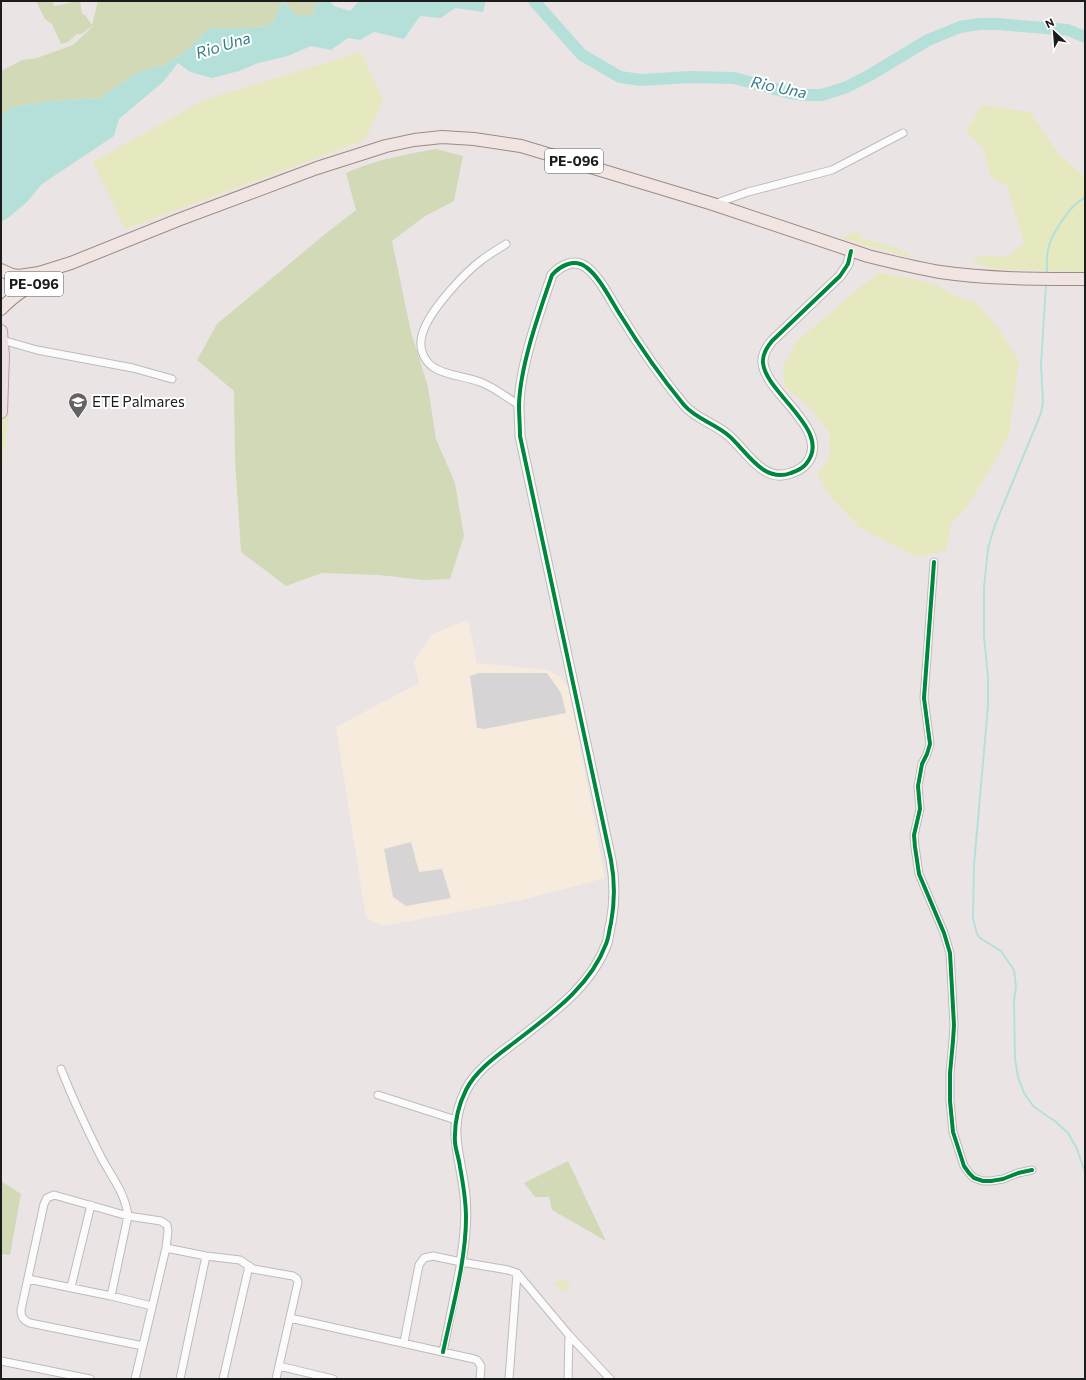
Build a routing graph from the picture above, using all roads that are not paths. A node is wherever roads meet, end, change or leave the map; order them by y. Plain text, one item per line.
1 (903, 133) dead end
2 (713, 204) junction
3 (506, 244) dead end
4 (851, 251) junction
5 (71, 263) junction
6 (1, 270) edge
7 (1085, 279) edge
8 (1, 309) edge
9 (2, 336) edge
10 (172, 379) dead end
11 (519, 405) junction
12 (1, 412) edge
13 (934, 562) dead end
14 (61, 1069) dead end
15 (378, 1095) dead end
16 (456, 1120) junction
17 (1032, 1170) dead end
18 (91, 1205) junction
19 (128, 1216) junction
20 (166, 1248) junction
21 (206, 1256) junction
22 (461, 1262) junction
23 (249, 1266) junction
24 (517, 1273) junction
25 (28, 1279) junction
26 (71, 1287) junction
27 (111, 1296) junction
28 (152, 1306) junction
29 (290, 1318) junction
30 (569, 1335) junction
31 (404, 1342) junction
32 (143, 1346) junction
33 (443, 1352) junction
34 (1, 1361) edge
35 (279, 1366) junction
36 (74, 1378) edge
37 (90, 1379) edge
38 (135, 1379) edge
39 (180, 1379) edge
40 (223, 1379) edge
41 (276, 1379) edge
42 (333, 1379) edge
43 (480, 1379) edge
44 (509, 1379) edge
45 (568, 1379) edge
46 (610, 1379) edge

1 - 2 street
2 - 4 main road, PE-096
2 - 5 main road, PE-096
3 - 11 street
4 - 7 main road, PE-096
4 - 11 street
5 - 6 main road, PE-096
5 - 8 main road, PE-096
9 - 10 street
9 - 12 highway
11 - 16 street
13 - 17 street
14 - 19 street
15 - 16 street
16 - 22 street
18 - 19 street
18 - 25 street
18 - 26 street
19 - 20 street
19 - 27 street
20 - 21 street
20 - 28 street
21 - 23 street
21 - 39 street
22 - 24 street
22 - 31 street
22 - 33 street
23 - 29 street
23 - 40 street
24 - 30 street
24 - 44 street
25 - 26 street
25 - 32 street
26 - 27 street
27 - 28 street
28 - 32 street
29 - 31 street
29 - 35 street
30 - 45 street
30 - 46 street
31 - 33 street
32 - 38 street
33 - 43 street
34 - 36 street
35 - 41 street
35 - 42 street
36 - 37 street

